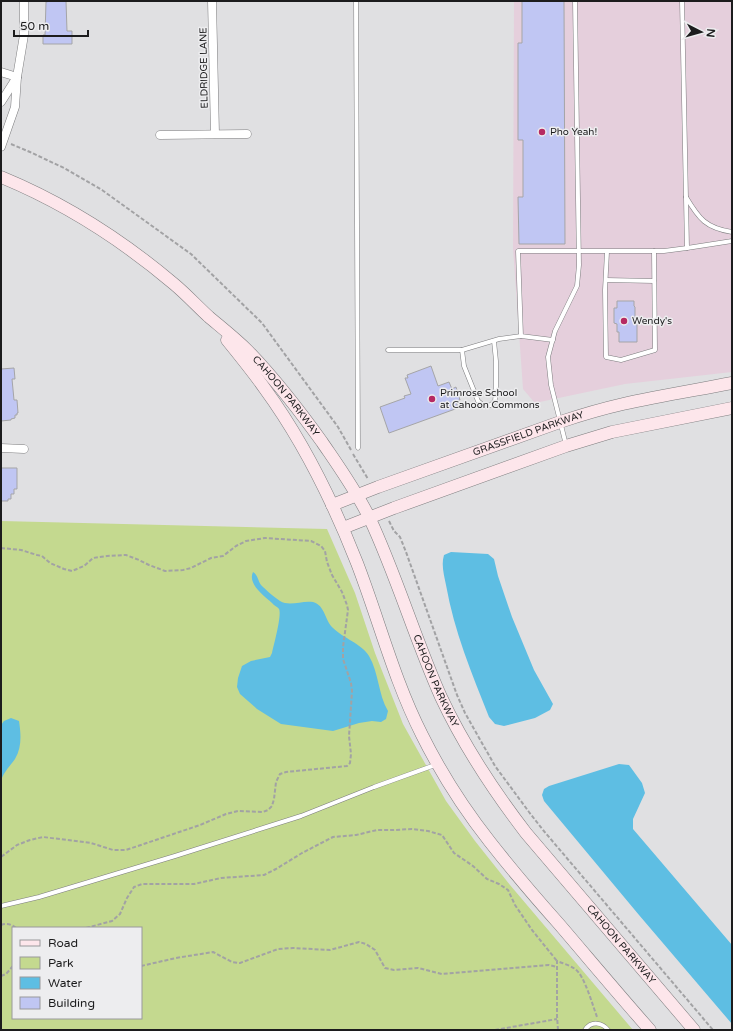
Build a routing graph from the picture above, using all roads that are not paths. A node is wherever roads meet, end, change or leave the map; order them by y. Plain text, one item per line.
1 (24, 1) edge
2 (212, 1) edge
3 (356, 1) edge
4 (575, 1) edge
5 (682, 1) edge
6 (1, 72) edge
7 (17, 76) junction
8 (1, 102) edge
9 (215, 134) junction
10 (247, 134) dead end
11 (160, 135) dead end
12 (2, 144) edge
13 (1, 177) edge
14 (686, 197) junction
15 (732, 232) edge
16 (732, 240) edge
17 (687, 248) junction
18 (654, 251) junction
19 (579, 252) junction
20 (606, 252) junction
21 (606, 280) junction
22 (654, 281) junction
23 (208, 316) junction
24 (521, 336) junction
25 (553, 340) junction
26 (494, 341) junction
27 (388, 350) dead end
28 (462, 350) junction
29 (732, 383) edge
30 (732, 408) edge
31 (560, 422) junction
32 (566, 446) junction
33 (1, 448) edge
34 (358, 448) dead end
35 (24, 449) dead end
36 (357, 495) junction
37 (332, 505) junction
38 (369, 518) junction
39 (343, 528) junction
40 (438, 764) junction
41 (1, 906) edge
42 (585, 1030) edge
43 (608, 1030) edge
44 (650, 1030) edge
45 (694, 1030) edge

1 - 7 street
2 - 9 street, ELDRIDGE LANE
3 - 34 lane
4 - 19 lane
5 - 14 lane
6 - 7 street
7 - 8 street
7 - 12 street
9 - 10 street
9 - 11 street
13 - 23 street, CAHOON PARKWAY
14 - 15 lane
14 - 17 lane
16 - 17 lane
17 - 18 lane
18 - 20 lane
18 - 22 lane
19 - 20 lane
19 - 24 lane
19 - 25 lane
20 - 21 lane
21 - 22 lane
21 - 22 lane
23 - 36 street, CAHOON PARKWAY
23 - 37 street, CAHOON PARKWAY
24 - 25 lane
24 - 26 lane
25 - 31 lane
26 - 28 lane
26 - 28 lane
27 - 28 lane
29 - 31 street, GRASSFIELD PARKWAY
30 - 32 street
31 - 32 lane
31 - 36 street, GRASSFIELD PARKWAY
32 - 38 street
33 - 35 street
36 - 37 street, GRASSFIELD PARKWAY
36 - 38 street, CAHOON PARKWAY
37 - 39 street, CAHOON PARKWAY
38 - 39 street
38 - 45 street, CAHOON PARKWAY
39 - 40 street, CAHOON PARKWAY
40 - 41 lane
40 - 44 street, CAHOON PARKWAY
42 - 43 lane

